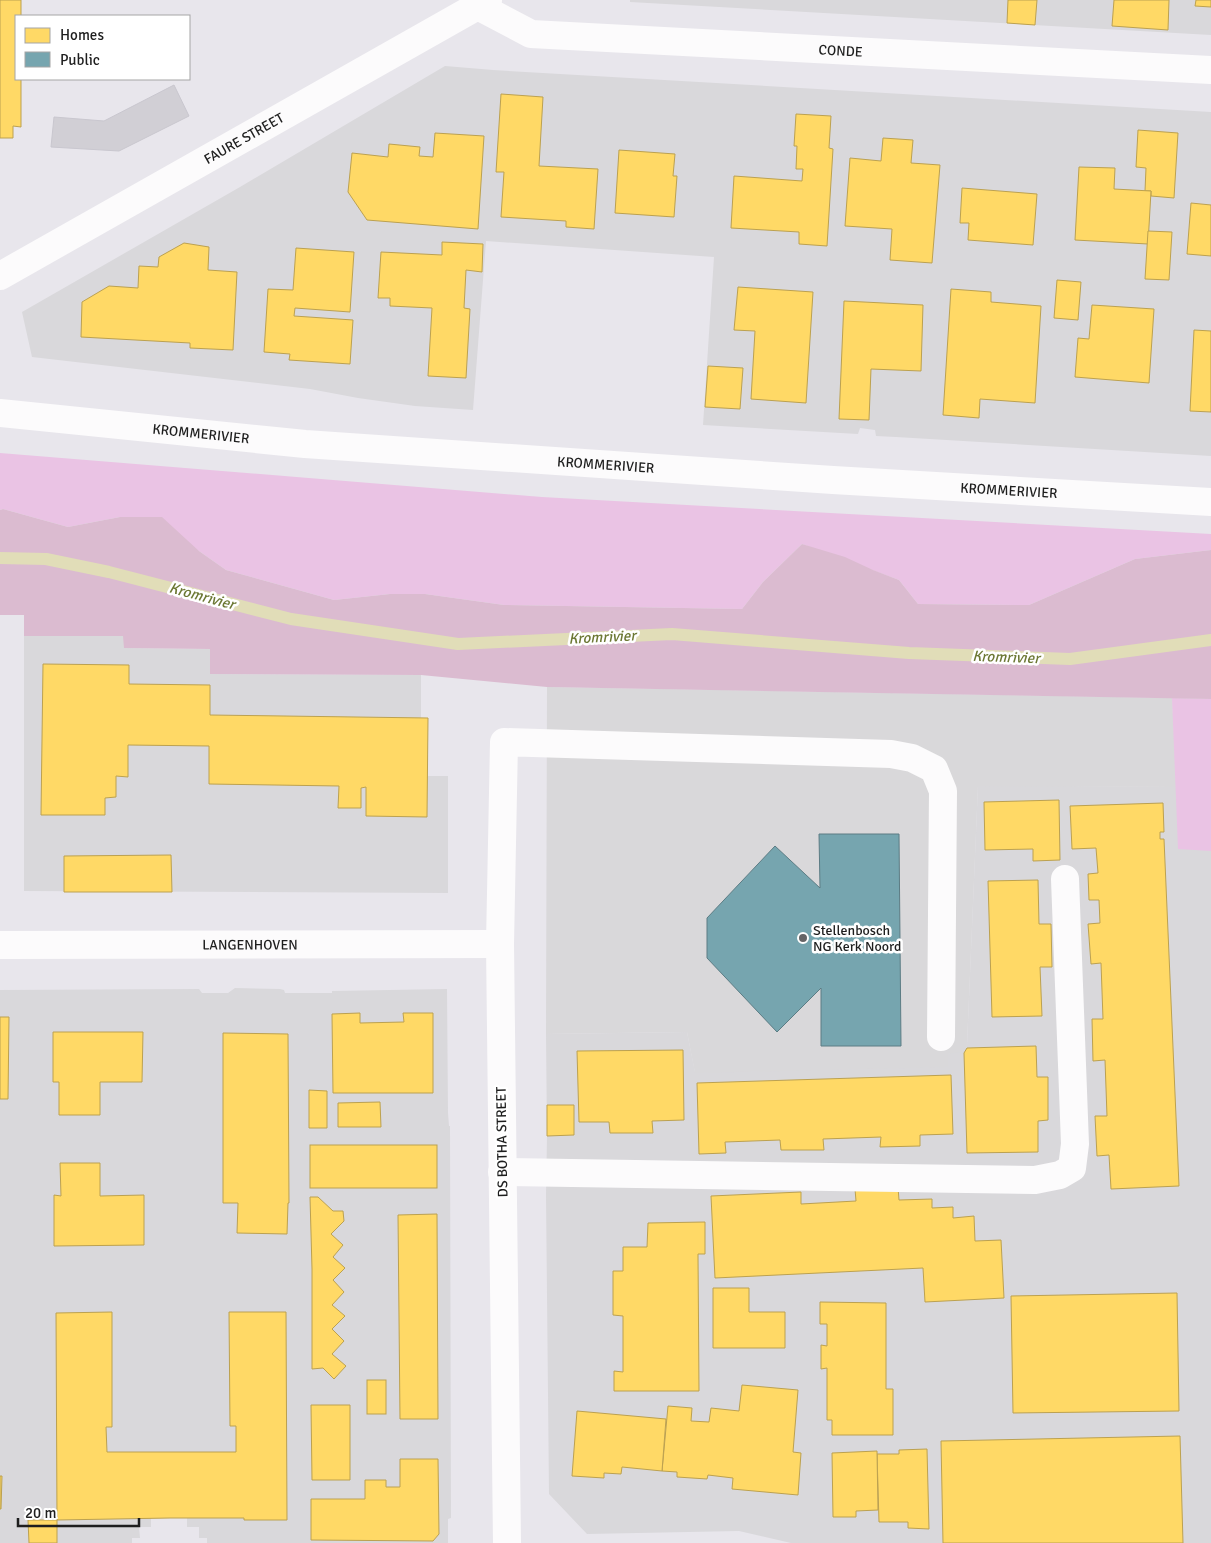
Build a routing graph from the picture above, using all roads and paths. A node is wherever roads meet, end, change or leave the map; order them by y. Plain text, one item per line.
1 (483, 3) edge
2 (1211, 70) edge
3 (0, 276) edge
4 (0, 413) edge
5 (1211, 502) edge
6 (1065, 879) dead end
7 (500, 944) junction
8 (0, 945) edge
9 (941, 1037) dead end
10 (502, 1172) junction
11 (507, 1543) edge

1 - 2 street, CONDE
1 - 3 street, FAURE STREET
4 - 5 street, KROMMERIVIER
6 - 10 street
7 - 8 street, LANGENHOVEN
7 - 9 street, DS BOTHA STREET
7 - 10 street, DS BOTHA STREET
10 - 11 street, DS BOTHA STREET

